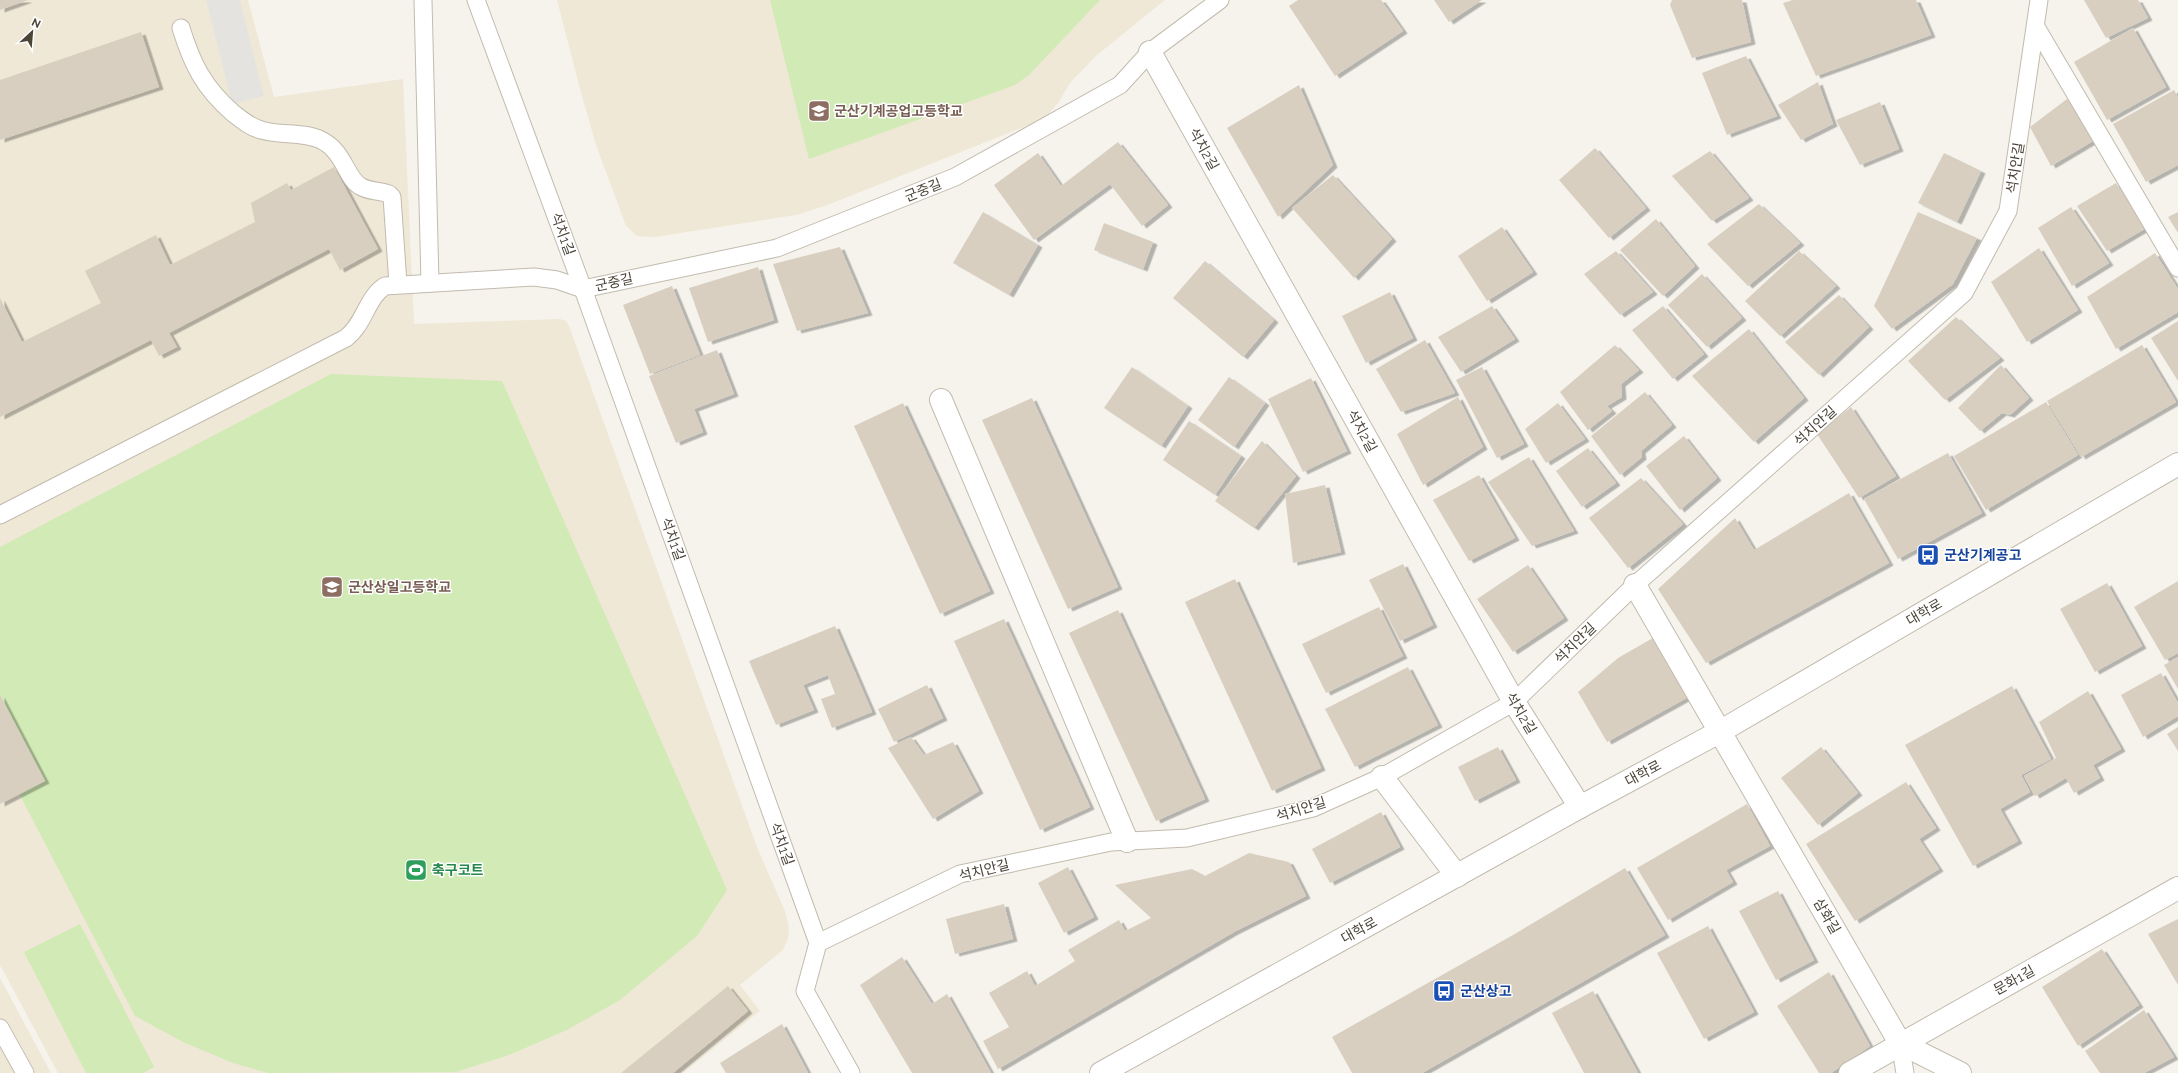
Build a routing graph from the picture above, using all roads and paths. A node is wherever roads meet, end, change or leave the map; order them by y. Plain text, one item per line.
1 (423, 0) edge
2 (476, 0) edge
3 (1220, 0) edge
4 (2039, 0) edge
5 (2036, 27) junction
6 (181, 28) dead end
7 (1150, 52) junction
8 (2178, 268) edge
9 (430, 283) junction
10 (398, 284) junction
11 (583, 289) junction
12 (941, 400) dead end
13 (2178, 464) edge
14 (0, 515) edge
15 (1635, 585) junction
16 (1514, 702) junction
17 (1721, 731) junction
18 (1382, 776) junction
19 (1580, 807) junction
20 (1127, 841) junction
21 (1457, 876) junction
22 (2178, 888) edge
23 (818, 943) junction
24 (0, 1028) edge
25 (1900, 1043) junction
26 (25, 1073) edge
27 (852, 1073) edge
28 (1102, 1073) edge
29 (1850, 1073) edge
30 (1905, 1073) edge
31 (1960, 1073) edge

1 - 9 lane
2 - 11 lane, 석치1길
3 - 7 lane, 군중길
4 - 5 lane, 석치안길
5 - 8 lane
5 - 15 lane, 석치안길
6 - 10 lane
7 - 11 lane, 군중길
7 - 16 street, 석치2길
9 - 10 lane
9 - 11 lane
10 - 14 lane
11 - 23 lane, 석치1길
12 - 20 street
13 - 17 street, 대학로
15 - 16 lane, 석치안길
15 - 17 street, 삼화길
16 - 18 lane, 석치안길
16 - 19 street, 석치2길
17 - 19 street, 대학로
17 - 25 street, 삼화길
18 - 20 lane, 석치안길
18 - 21 street
19 - 21 street, 대학로
20 - 23 lane, 석치안길
21 - 28 street, 대학로
22 - 25 street, 문화1길
23 - 27 lane
24 - 26 lane
25 - 29 street, 문화1길
25 - 30 lane
25 - 31 street

